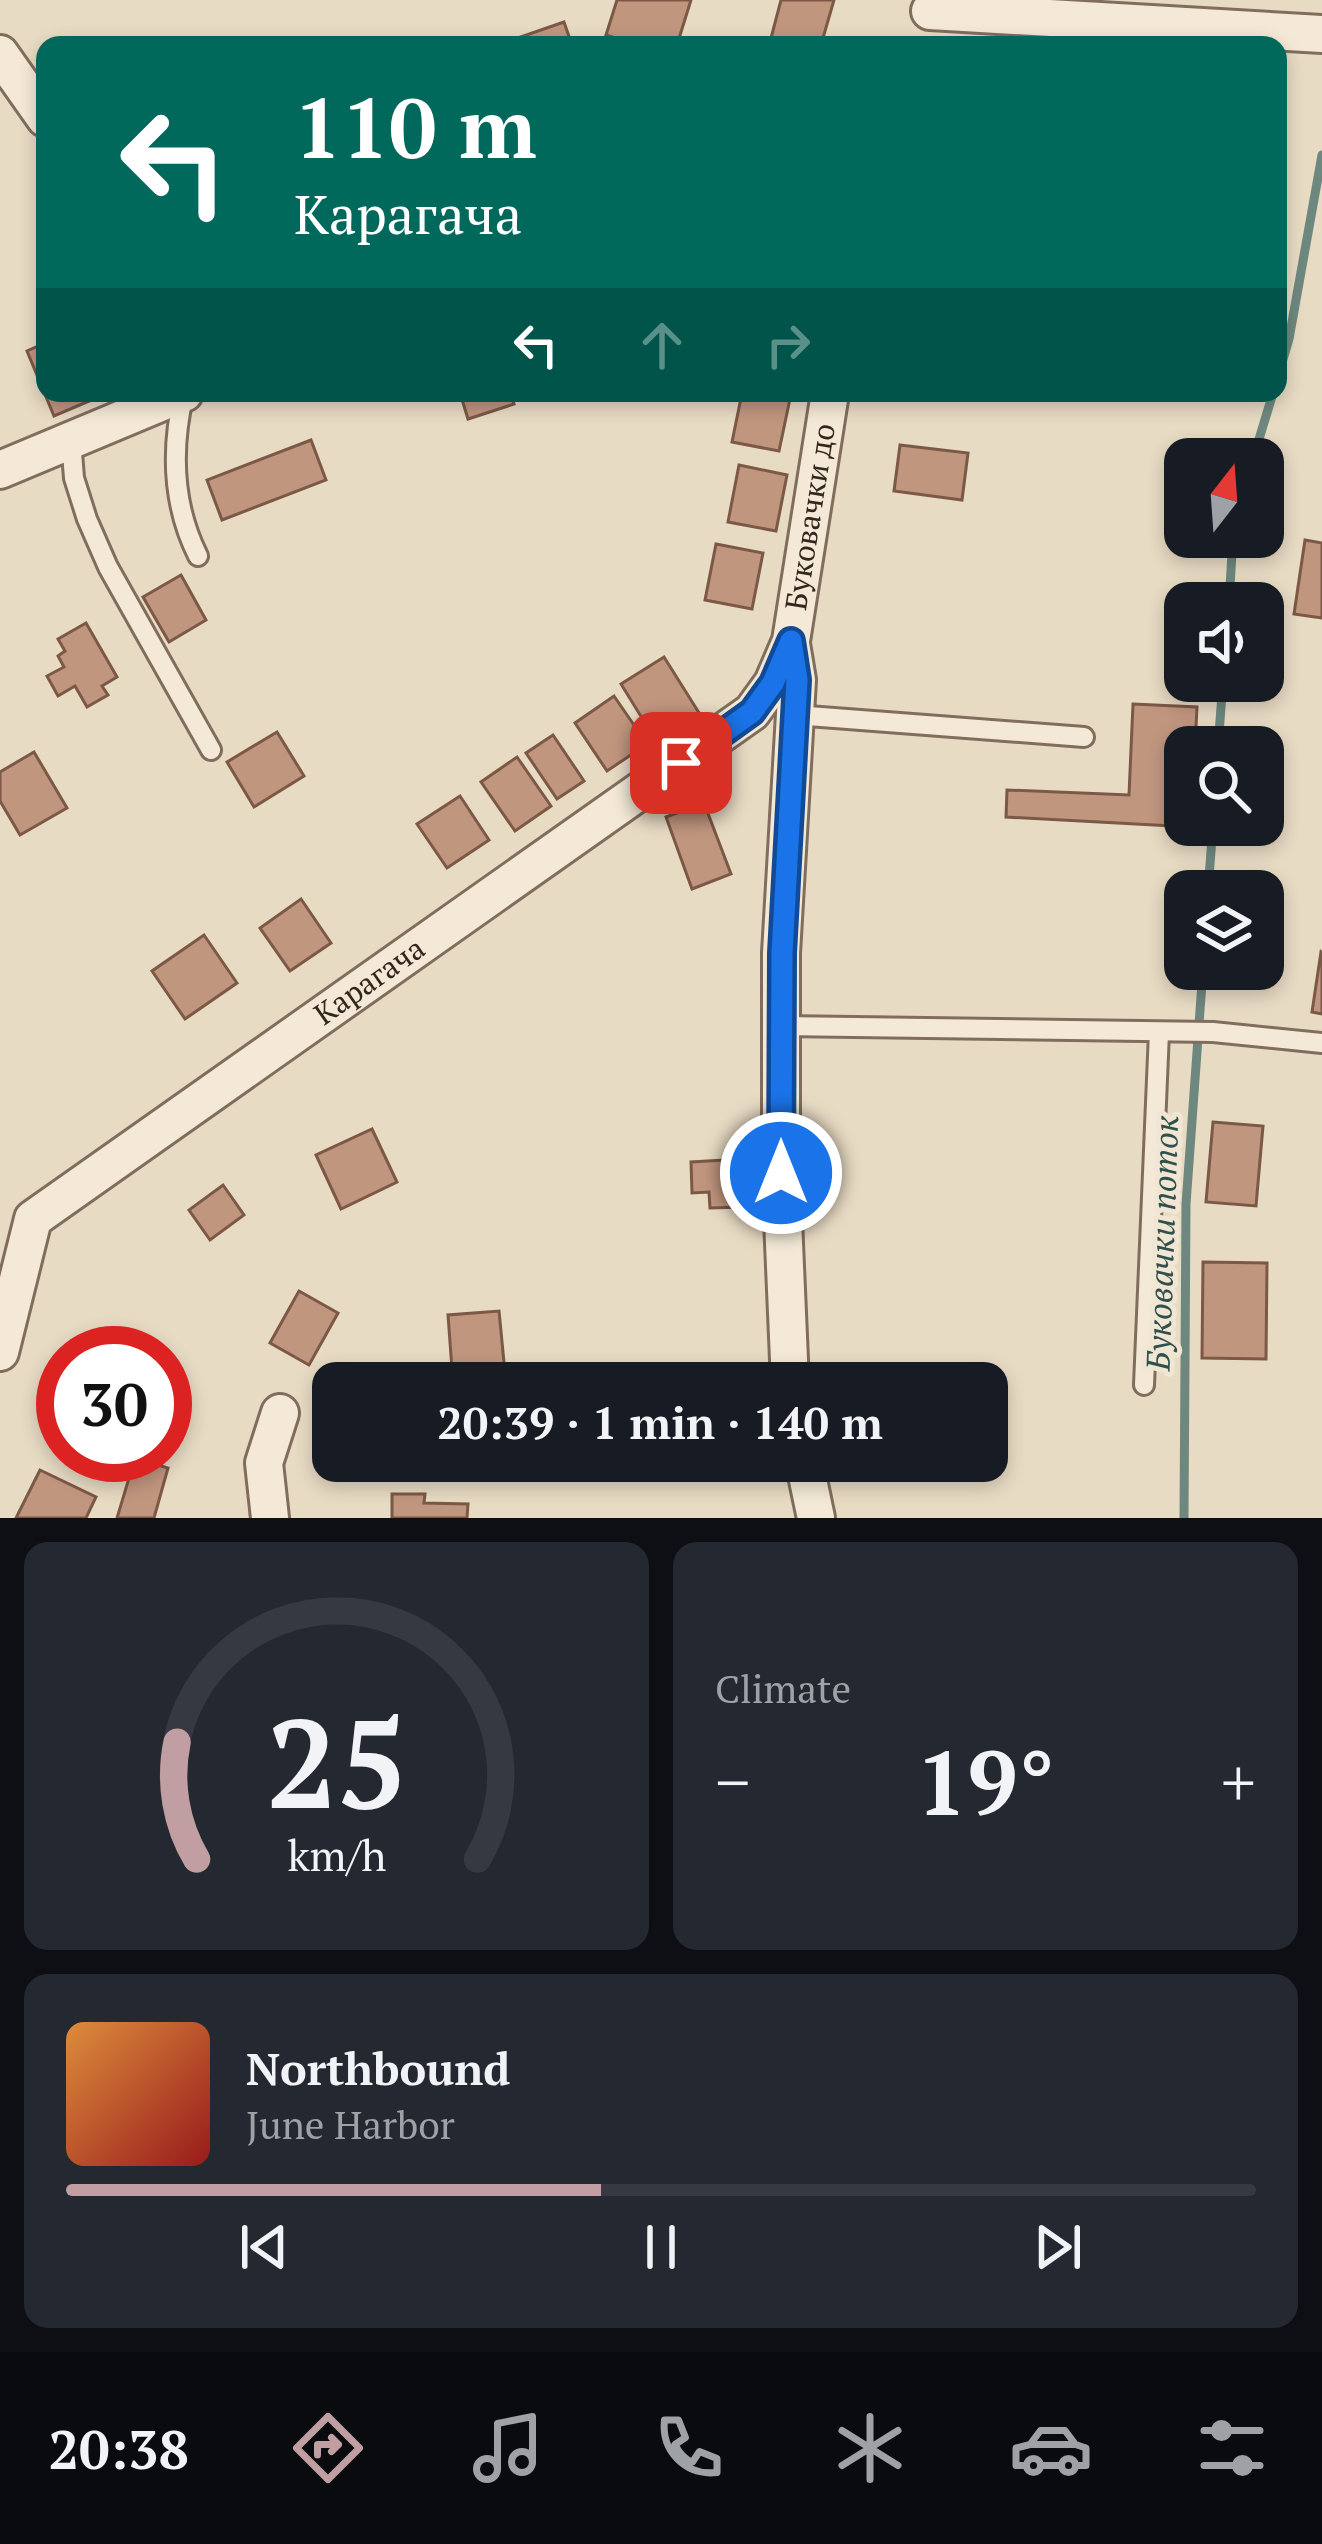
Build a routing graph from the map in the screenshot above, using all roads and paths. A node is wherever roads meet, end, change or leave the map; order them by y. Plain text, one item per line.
1 (928, 19) edge
2 (1310, 34) edge
3 (0, 54) edge
4 (36, 105) edge
5 (162, 402) edge
6 (182, 402) edge
7 (829, 402) edge
8 (70, 440) junction
9 (0, 470) edge
10 (198, 556) dead end
11 (791, 641) junction
12 (795, 715) junction
13 (1084, 737) dead end
14 (212, 750) dead end
15 (781, 1026) junction
16 (1159, 1032) junction
17 (1322, 1043) edge
18 (0, 1352) edge
19 (789, 1362) edge
20 (1144, 1385) dead end
21 (280, 1413) dead end
22 (808, 1482) edge
23 (270, 1518) edge
24 (816, 1518) edge

1 - 2 street
3 - 4 street
5 - 8 street
6 - 10 lane
7 - 11 street, Буковачки до
8 - 9 street
8 - 14 lane
11 - 12 street
11 - 18 street, Карагача
12 - 13 lane
12 - 15 street
15 - 16 lane
15 - 19 street
16 - 17 lane
16 - 20 lane
21 - 23 street
22 - 24 street

